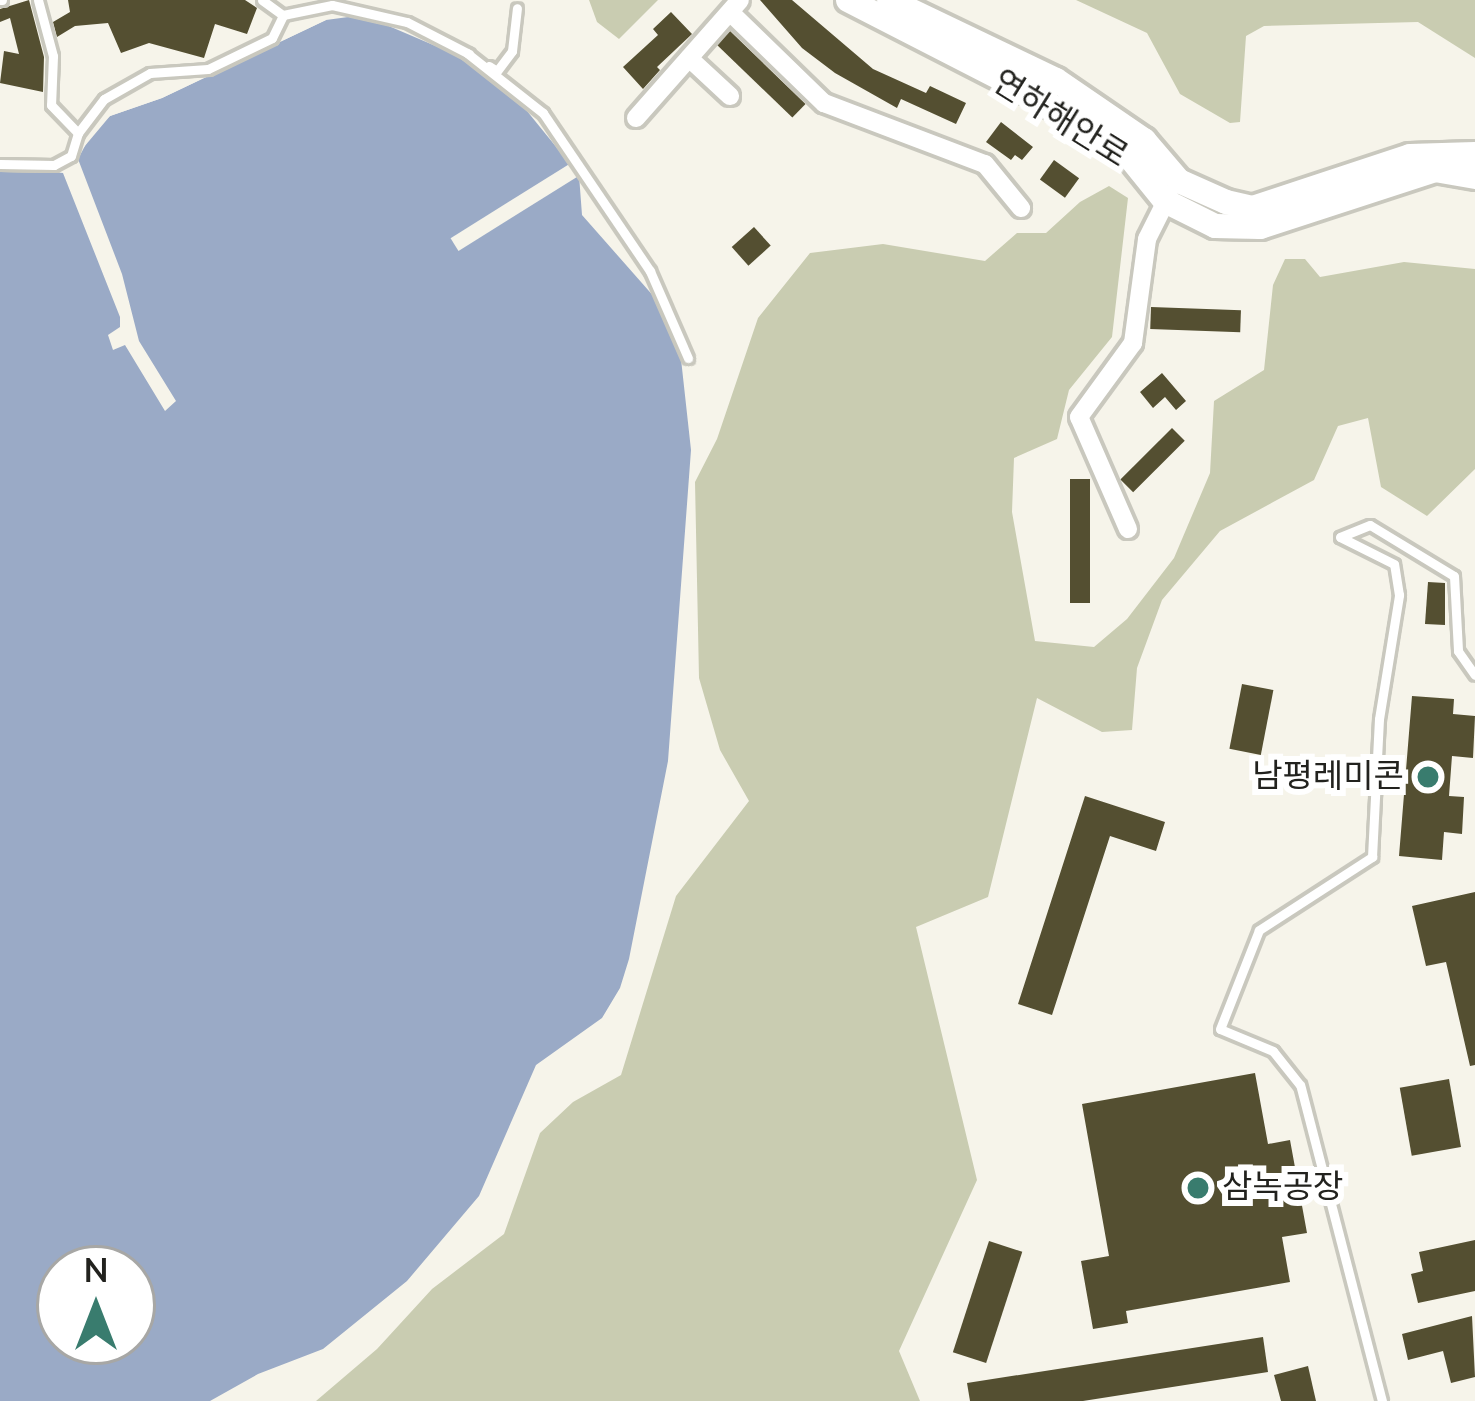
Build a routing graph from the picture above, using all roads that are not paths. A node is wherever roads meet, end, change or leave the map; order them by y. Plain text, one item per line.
1 (38, 0) edge
2 (262, 0) edge
3 (848, 0) edge
4 (889, 0) edge
5 (735, 6) edge
6 (517, 8) dead end
7 (283, 15) junction
8 (467, 53) junction
9 (689, 58) junction
10 (730, 96) dead end
11 (636, 118) dead end
12 (78, 133) junction
13 (1475, 154) edge
14 (0, 164) edge
15 (1475, 177) edge
16 (1172, 191) junction
17 (1022, 208) dead end
18 (688, 358) dead end
19 (1128, 529) dead end
20 (1475, 675) edge
21 (1382, 1401) edge

1 - 12 lane
2 - 7 lane
3 - 16 street, 연하해안로
4 - 16 street, 연하해안로
5 - 9 street
5 - 17 street
6 - 8 lane
7 - 8 lane
7 - 12 lane
8 - 18 lane
9 - 10 street
9 - 11 street
12 - 14 lane
13 - 16 street, 연하해안로
15 - 16 street, 연하해안로
16 - 19 street
20 - 21 lane

